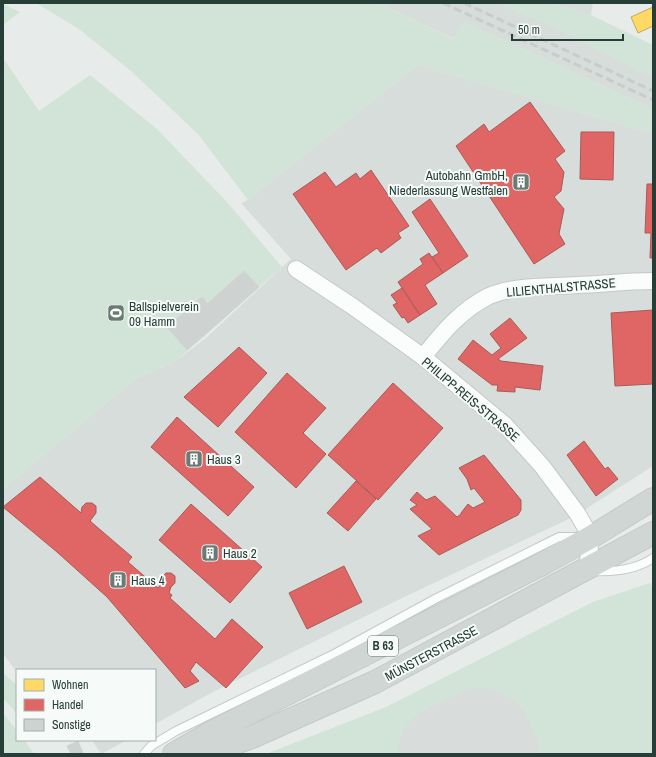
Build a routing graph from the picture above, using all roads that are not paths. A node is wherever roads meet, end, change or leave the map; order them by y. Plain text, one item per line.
1 (296, 269) dead end
2 (653, 280) edge
3 (423, 357) junction
4 (653, 499) edge
5 (653, 533) edge
6 (591, 537) junction
7 (653, 558) edge
8 (587, 570) junction
9 (415, 620) junction
10 (144, 754) edge
11 (174, 754) edge
12 (200, 754) edge

1 - 3 street, PHILIPP-REIS-STRASSE
2 - 3 street, LILIENTHALSTRASSE
3 - 6 street, PHILIPP-REIS-STRASSE
4 - 6 main road, B 63
5 - 8 main road, MÜNSTERSTRASSE / B 63
6 - 8 street
6 - 9 main road, B 63
7 - 8 lane
8 - 12 main road, MÜNSTERSTRASSE / B 63
9 - 10 lane
9 - 11 main road, B 63

